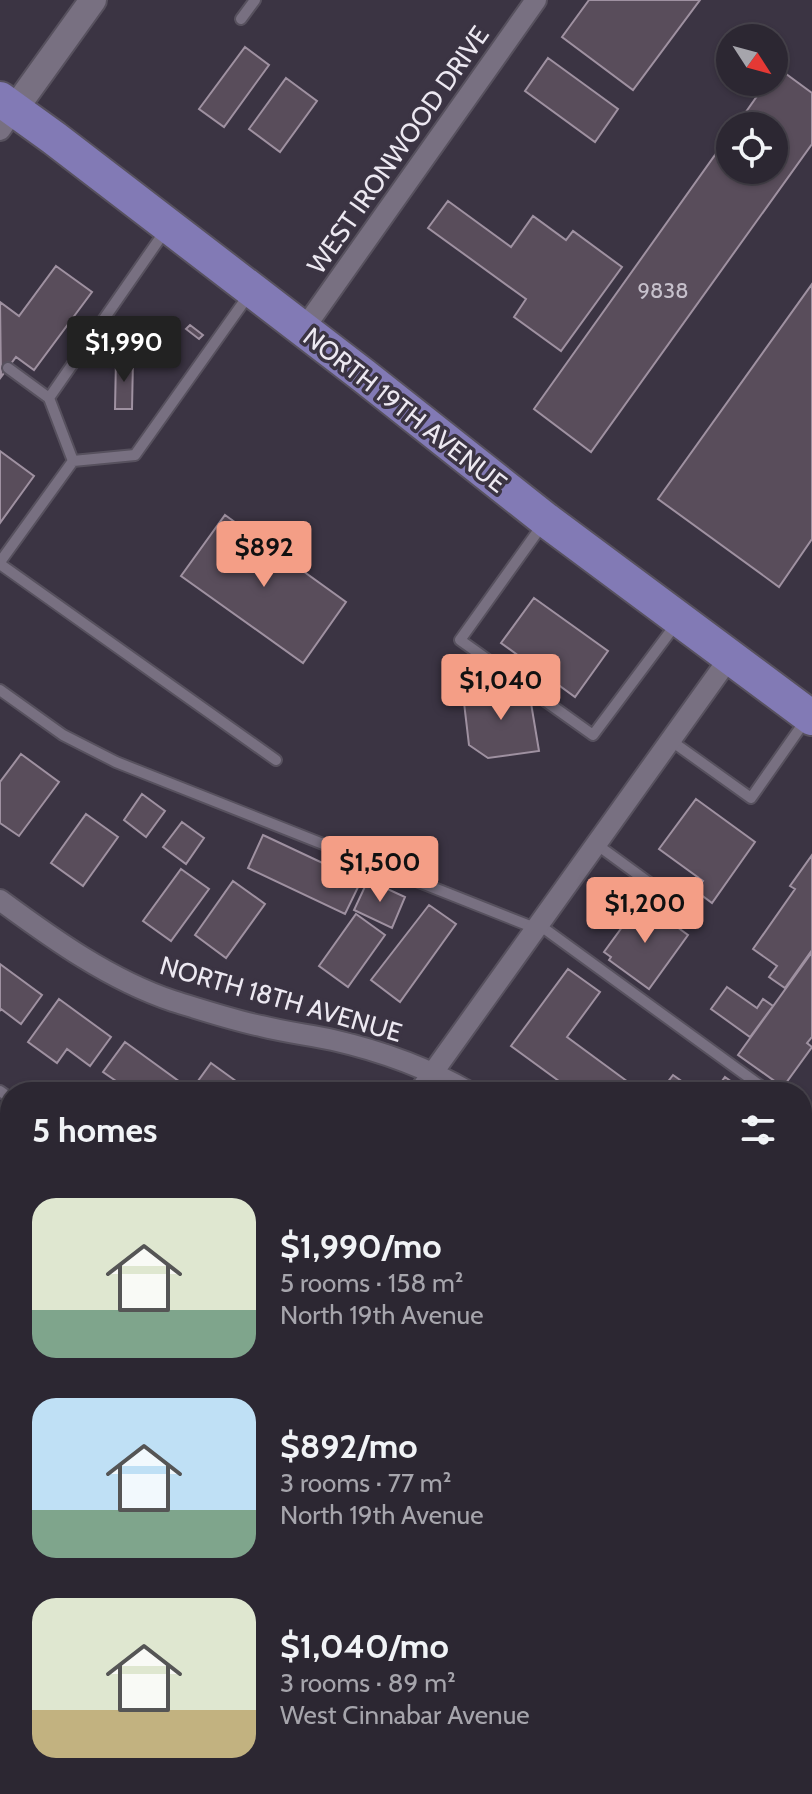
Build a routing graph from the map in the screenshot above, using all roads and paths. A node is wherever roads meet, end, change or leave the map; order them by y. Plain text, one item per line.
1 (93, 0) edge
2 (255, 0) edge
3 (536, 0) edge
4 (241, 19) dead end
5 (5, 113) edge
6 (169, 226) junction
7 (251, 291) junction
8 (303, 330) junction
9 (8, 368) dead end
10 (49, 398) junction
11 (73, 461) junction
12 (546, 520) junction
13 (0, 563) edge
14 (680, 620) junction
15 (730, 657) junction
16 (0, 690) edge
17 (810, 717) edge
18 (670, 740) junction
19 (276, 760) dead end
20 (596, 844) junction
21 (0, 900) edge
22 (688, 911) dead end
23 (537, 926) junction
24 (433, 1073) junction
25 (426, 1082) edge
26 (450, 1082) edge
27 (755, 1082) edge

1 - 5 street
2 - 4 lane
3 - 8 street, WEST IRONWOOD DRIVE
5 - 6 main road, NORTH 19TH AVENUE
6 - 7 main road, NORTH 19TH AVENUE
6 - 10 lane
7 - 8 main road, NORTH 19TH AVENUE
7 - 11 lane
8 - 12 main road, NORTH 19TH AVENUE
9 - 10 lane
10 - 11 lane
11 - 13 lane
12 - 14 main road, NORTH 19TH AVENUE
12 - 14 lane
13 - 19 lane
14 - 15 main road, NORTH 19TH AVENUE
15 - 17 main road, NORTH 19TH AVENUE
15 - 18 street
16 - 23 lane
17 - 18 lane
18 - 20 street
20 - 22 lane
20 - 23 street
21 - 24 street, NORTH 18TH AVENUE
23 - 24 street
23 - 27 lane
24 - 25 street
24 - 26 street, NORTH 18TH AVENUE

